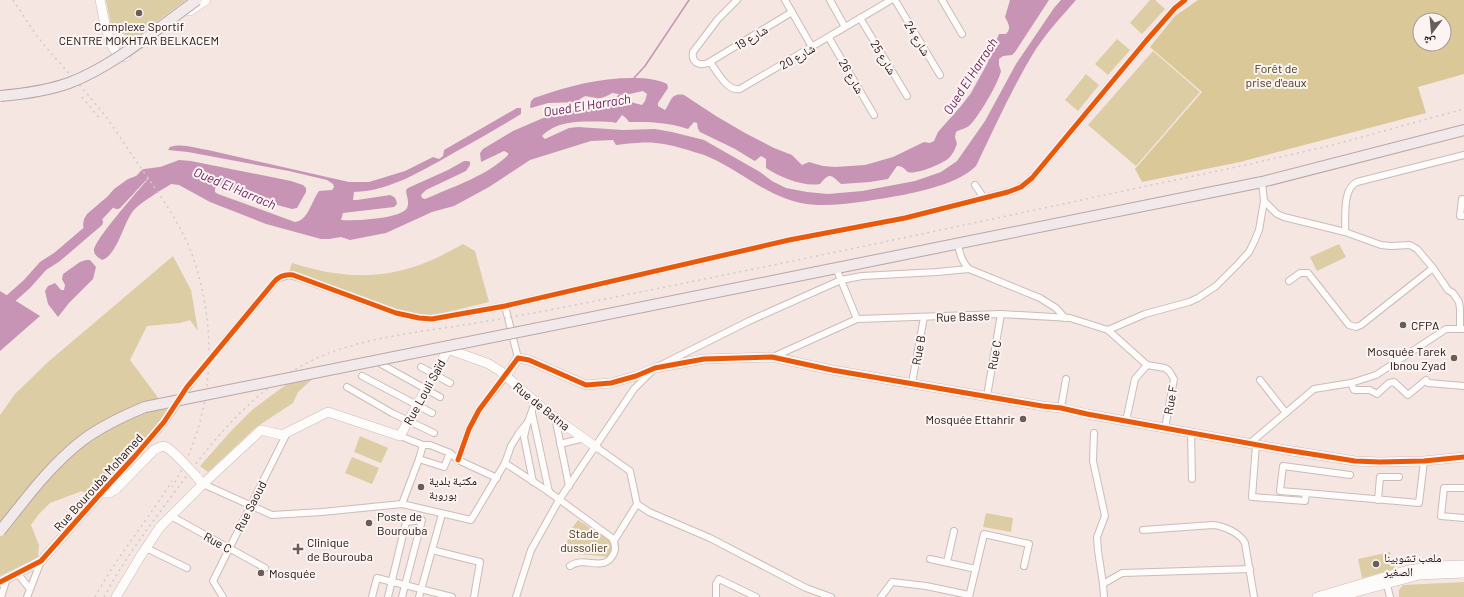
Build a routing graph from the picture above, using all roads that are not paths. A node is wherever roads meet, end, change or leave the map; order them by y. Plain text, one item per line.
1 (100, 0) edge
2 (198, 0) edge
3 (206, 0) edge
4 (737, 0) edge
5 (785, 0) edge
6 (830, 0) edge
7 (875, 0) edge
8 (891, 0) edge
9 (896, 0) edge
10 (942, 0) edge
11 (1185, 0) edge
12 (879, 7) junction
13 (792, 12) junction
14 (860, 18) junction
15 (845, 27) junction
16 (962, 34) dead end
17 (829, 38) junction
18 (812, 47) junction
19 (710, 62) junction
20 (940, 76) dead end
21 (0, 96) edge
22 (907, 96) dead end
23 (874, 115) dead end
24 (1464, 130) edge
25 (1464, 155) edge
26 (1262, 182) junction
27 (975, 185) dead end
28 (984, 198) junction
29 (1462, 199) dead end
30 (1264, 201) junction
31 (1464, 216) edge
32 (1345, 232) junction
33 (958, 243) junction
34 (836, 268) junction
35 (1433, 268) junction
36 (969, 269) junction
37 (841, 280) junction
38 (1289, 281) dead end
39 (505, 306) junction
40 (1001, 314) junction
41 (924, 317) junction
42 (1065, 318) junction
43 (857, 319) junction
44 (1462, 328) edge
45 (1108, 330) junction
46 (225, 341) tunnel mouth
47 (448, 349) joint
48 (772, 357) junction
49 (518, 358) junction
50 (381, 364) dead end
51 (1147, 365) junction
52 (420, 367) dead end
53 (655, 368) junction
54 (434, 375) junction
55 (362, 376) dead end
56 (506, 376) junction
57 (195, 378) tunnel mouth
58 (1066, 379) dead end
59 (1260, 380) dead end
60 (450, 383) dead end
61 (912, 383) junction
62 (1351, 384) junction
63 (1464, 386) edge
64 (347, 387) dead end
65 (426, 390) junction
66 (987, 396) junction
67 (440, 397) dead end
68 (535, 402) junction
69 (417, 404) junction
70 (1061, 408) junction
71 (432, 413) dead end
72 (532, 413) junction
73 (1286, 413) junction
74 (555, 417) junction
75 (409, 420) junction
76 (1126, 421) junction
77 (528, 422) junction
78 (1165, 428) junction
79 (287, 432) junction
80 (434, 433) dead end
81 (1094, 433) dead end
82 (1191, 433) junction
83 (400, 436) junction
84 (584, 438) junction
85 (560, 444) junction
86 (1253, 444) junction
87 (423, 445) junction
88 (596, 447) junction
89 (450, 453) junction
90 (1464, 458) edge
91 (419, 459) junction
92 (458, 460) junction
93 (1424, 461) junction
94 (505, 463) junction
95 (1350, 475) dead end
96 (497, 478) junction
97 (1399, 478) dead end
98 (1192, 479) dead end
99 (200, 481) junction
100 (533, 482) junction
101 (569, 486) junction
102 (1464, 488) edge
103 (549, 492) junction
104 (101, 493) junction
105 (1306, 493) junction
106 (559, 500) junction
107 (1378, 500) junction
108 (402, 504) junction
109 (637, 504) junction
110 (250, 505) junction
111 (442, 514) junction
112 (171, 516) junction
113 (1464, 518) edge
114 (1143, 530) dead end
115 (0, 531) edge
116 (954, 532) dead end
117 (614, 541) junction
118 (146, 548) junction
119 (229, 548) junction
120 (432, 550) junction
121 (930, 558) dead end
122 (41, 561) junction
123 (947, 562) junction
124 (1464, 565) edge
125 (570, 566) dead end
126 (1024, 566) dead end
127 (188, 568) dead end
128 (265, 568) dead end
129 (976, 569) junction
130 (1250, 570) junction
131 (17, 573) junction
132 (1464, 573) edge
133 (4, 580) edge
134 (1386, 580) junction
135 (392, 582) junction
136 (1103, 584) junction
137 (405, 585) junction
138 (30, 589) junction
139 (421, 589) junction
140 (969, 596) edge
141 (1, 597) edge
142 (27, 597) edge
143 (116, 597) edge
144 (224, 597) edge
145 (372, 597) edge
146 (388, 597) edge
147 (402, 597) edge
148 (419, 597) edge
149 (452, 597) edge
150 (474, 597) edge
151 (516, 597) edge
152 (716, 597) edge
153 (756, 597) edge
154 (831, 597) edge
155 (881, 597) edge
156 (1104, 597) edge
157 (1254, 597) edge
158 (1317, 597) edge
159 (1337, 597) edge
160 (1390, 597) edge

1 - 3 street
2 - 21 main road, bridge
4 - 19 street
5 - 13 street
6 - 15 street
7 - 12 street
8 - 12 street, شارع 20
9 - 20 street, شارع 24
10 - 16 street
11 - 28 street
12 - 14 street, شارع 20
13 - 18 street
13 - 19 street, شارع 19
14 - 15 street, شارع 20
14 - 22 street, شارع 25
15 - 17 street, شارع 20
17 - 18 street, شارع 20
17 - 23 street, شارع 26
18 - 19 street, شارع 20
24 - 26 main road
25 - 32 street
26 - 30 street
26 - 33 main road
27 - 28 street
28 - 39 street
29 - 31 street
30 - 32 street
30 - 45 street
32 - 35 street
33 - 34 main road
33 - 36 street
34 - 37 street
34 - 115 main road, bridge
35 - 38 street
35 - 44 street
36 - 37 street
36 - 42 street
37 - 43 street
37 - 53 street
39 - 46 street
39 - 49 street
40 - 41 street, Rue Basse
40 - 42 street, Rue Basse
40 - 66 street, Rue C
41 - 43 street, Rue Basse
41 - 61 street, Rue B
42 - 45 street, Rue Basse
43 - 48 street, Rue Basse
44 - 62 street
45 - 51 street, Rue Basse
47 - 54 street, Rue Louli Saïd
47 - 56 street, Rue de Batna
48 - 53 street
48 - 61 street
49 - 53 street
49 - 56 street
50 - 65 street
51 - 76 street
51 - 78 street, Rue F
52 - 54 street
53 - 88 street
54 - 60 street
54 - 65 street, Rue Louli Saïd
55 - 69 street
56 - 68 street, Rue de Batna
56 - 92 street
57 - 104 street, Rue Bourouba Mohamed
58 - 70 street
59 - 73 street
61 - 66 street
62 - 63 street
62 - 73 street
64 - 75 street
65 - 67 street
65 - 69 street, Rue Louli Saïd
66 - 70 street
68 - 72 street
68 - 74 street, Rue de Batna
69 - 71 street
69 - 75 street, Rue Louli Saïd
70 - 76 street
72 - 77 street
72 - 103 street
73 - 86 street
74 - 84 street, Rue de Batna
74 - 85 street
75 - 80 street
75 - 83 street, Rue Louli Saïd
76 - 78 street
77 - 94 street
77 - 100 street
78 - 82 street
79 - 83 street
79 - 99 street
79 - 110 street, Rue Saoud
81 - 136 street
82 - 86 street
82 - 98 street
83 - 87 street
84 - 85 street
84 - 88 street, Rue de Batna
85 - 101 street
86 - 93 street
86 - 105 street
87 - 89 street
87 - 91 street
88 - 101 street
88 - 109 street, Rue de Batna
89 - 91 street
89 - 92 street
90 - 93 street
91 - 108 street
92 - 96 street
93 - 107 street
94 - 96 street
94 - 100 street
95 - 105 street
96 - 111 street
97 - 107 street
99 - 104 street, bridge
99 - 110 street
99 - 112 street
100 - 103 street
101 - 106 street
102 - 113 street
103 - 106 street
104 - 122 street, Rue Bourouba Mohamed
105 - 107 street
106 - 117 street
106 - 151 street
108 - 110 street
108 - 111 street
109 - 117 street
109 - 154 street
110 - 119 street, Rue Saoud
111 - 120 street
112 - 118 street
112 - 119 street, Rue C
114 - 130 street
116 - 123 street
117 - 125 street
118 - 127 street
118 - 143 street
119 - 128 street, Rue C
119 - 144 street, Rue Saoud
120 - 139 street
120 - 150 street
121 - 123 street
122 - 131 street, Rue Bourouba Mohamed
122 - 138 street
123 - 129 street
124 - 134 street
126 - 129 street
129 - 140 street
130 - 136 street
130 - 157 street
131 - 133 street, Rue Bourouba Mohamed
131 - 138 street
132 - 134 street
133 - 141 street
134 - 158 street
134 - 159 street
134 - 160 street
135 - 137 street
135 - 137 street
135 - 145 street
135 - 146 street
136 - 156 street
137 - 139 street
137 - 147 street
138 - 142 street
139 - 148 street
139 - 149 street
140 - 155 street
152 - 153 street

